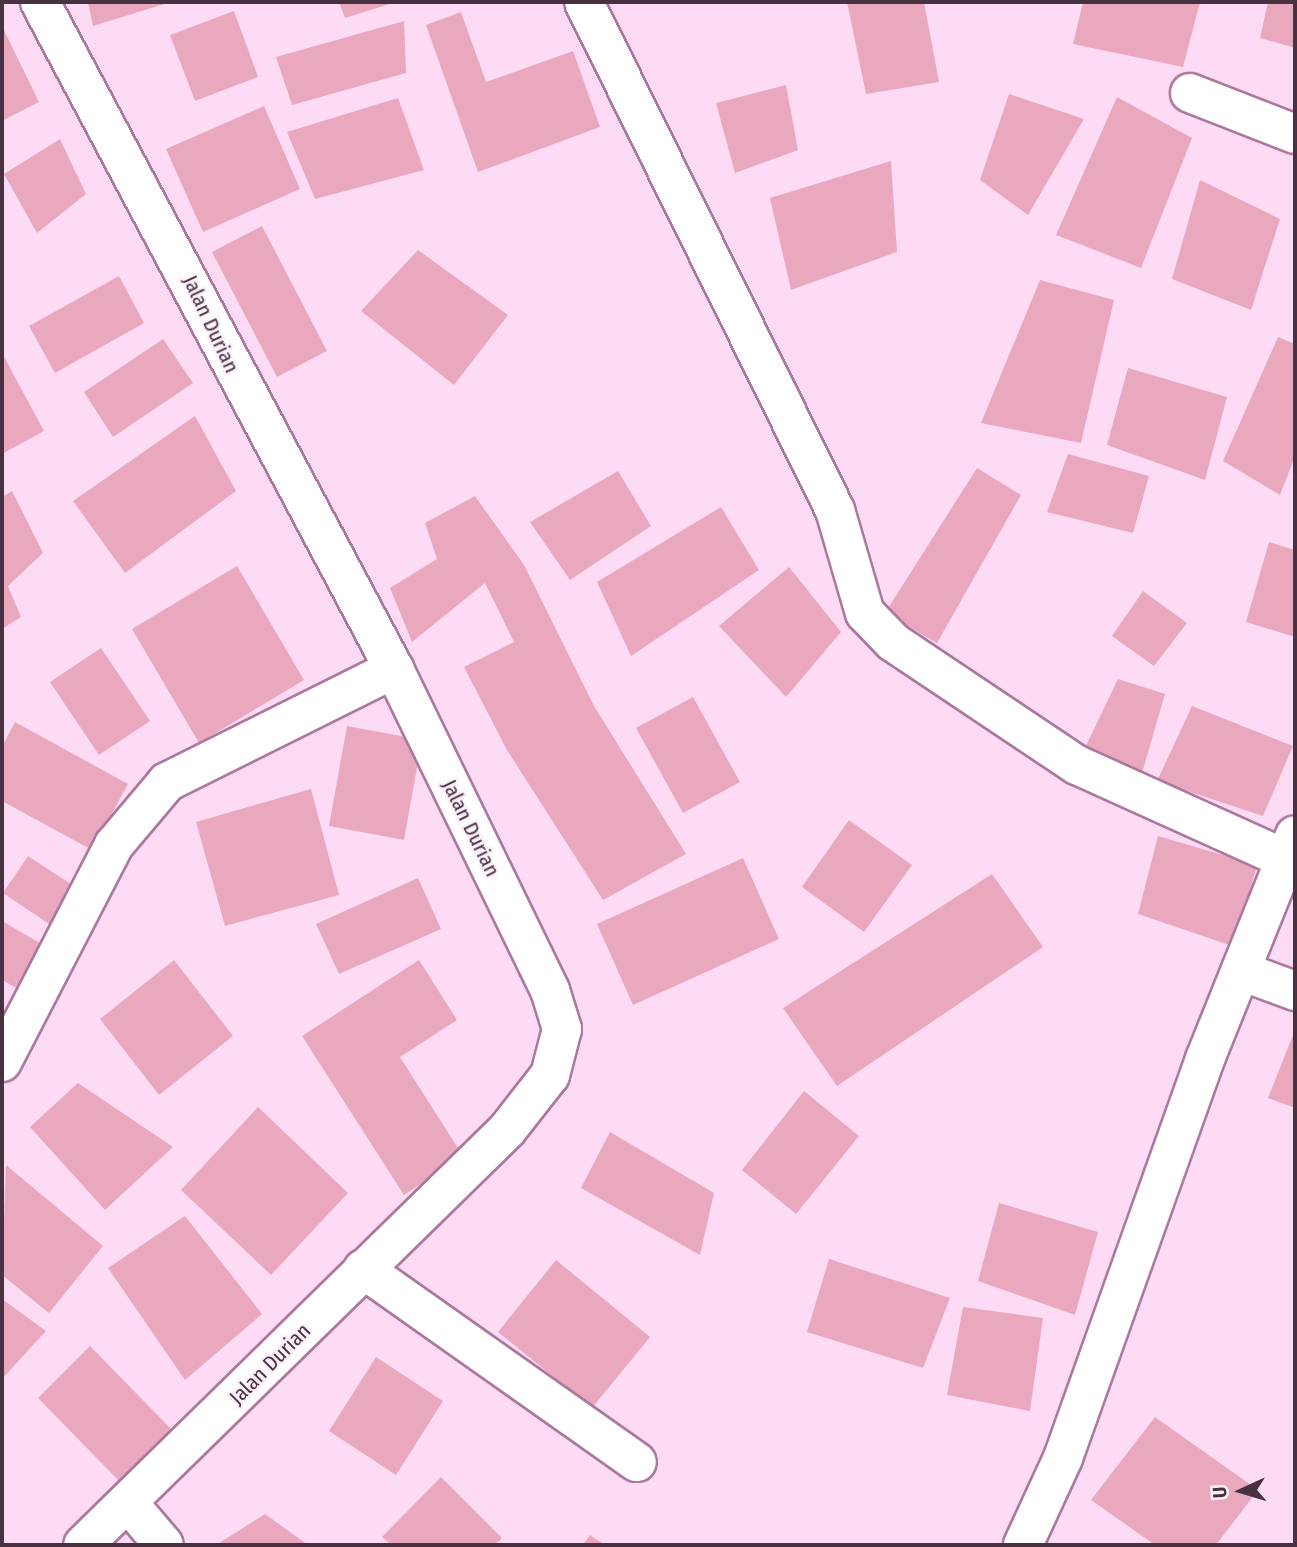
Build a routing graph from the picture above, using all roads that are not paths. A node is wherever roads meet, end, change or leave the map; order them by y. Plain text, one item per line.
1 (40, 2) edge
2 (584, 2) edge
3 (1190, 93) dead end
4 (1295, 134) edge
5 (394, 669) junction
6 (1290, 847) edge
7 (1241, 971) junction
8 (1295, 991) edge
9 (2, 1062) edge
10 (363, 1269) junction
11 (637, 1462) dead end
12 (130, 1505) junction
13 (83, 1545) edge
14 (164, 1545) edge
15 (1023, 1545) edge

1 - 5 street, Jalan Durian
2 - 6 street
3 - 4 street
5 - 9 street
5 - 10 street, Jalan Durian
6 - 7 street
7 - 8 street
7 - 15 street
10 - 11 street
10 - 12 street, Jalan Durian
12 - 13 street, Jalan Durian
12 - 14 street

